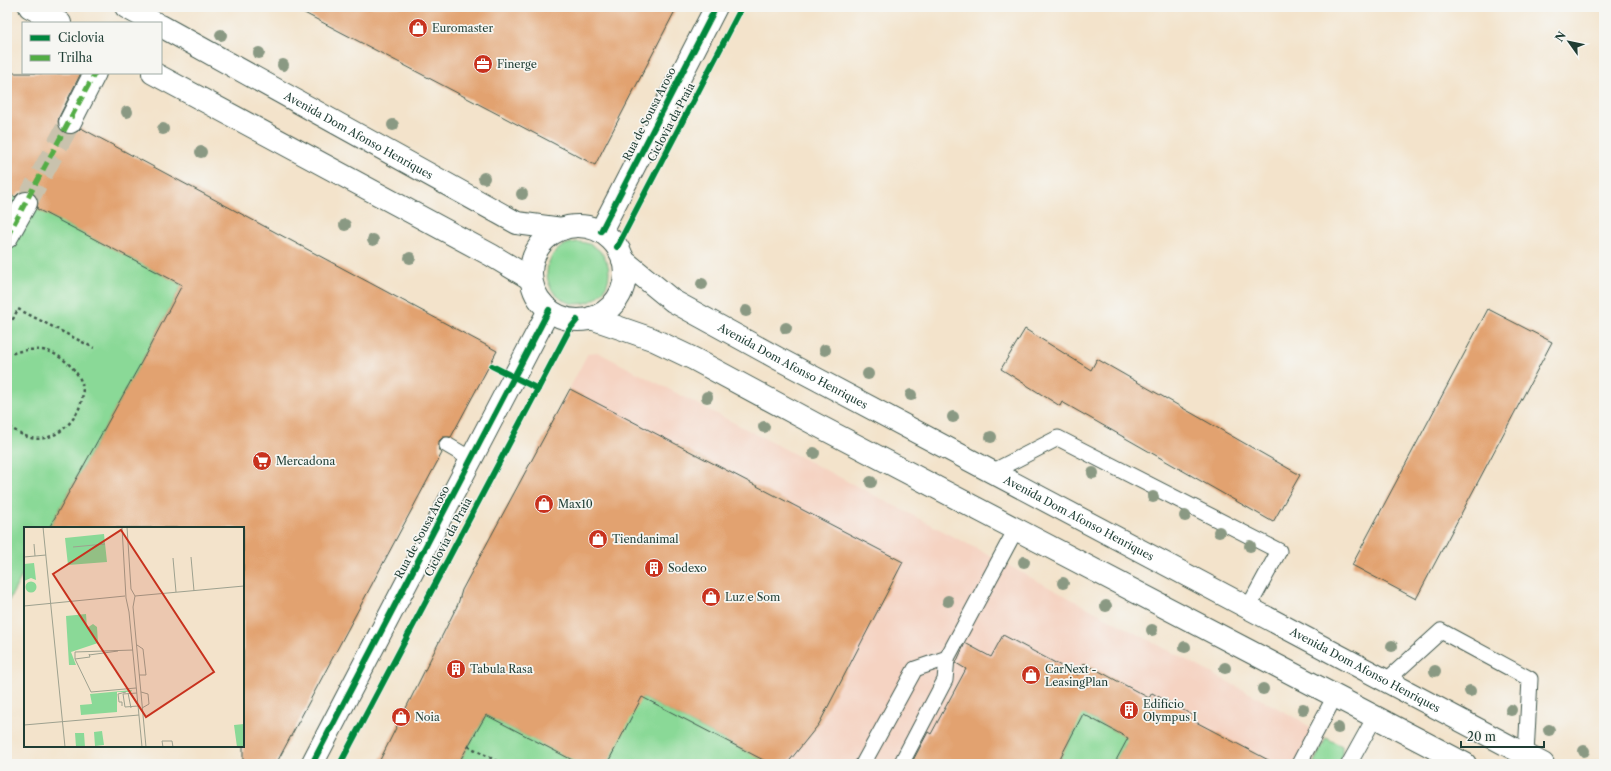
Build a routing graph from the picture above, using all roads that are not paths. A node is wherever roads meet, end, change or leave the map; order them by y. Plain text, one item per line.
1 (30, 7) edge
2 (126, 7) edge
3 (716, 7) edge
4 (58, 22) edge
5 (153, 22) edge
6 (162, 27) edge
7 (94, 74) edge
8 (155, 74) edge
9 (70, 122) tunnel mouth
10 (26, 203) tunnel mouth
11 (562, 229) junction
12 (601, 231) junction
13 (7, 237) edge
14 (623, 260) junction
15 (531, 279) junction
16 (549, 310) junction
17 (592, 318) junction
18 (447, 445) dead end
19 (472, 459) junction
20 (992, 472) junction
21 (1016, 529) junction
22 (1248, 608) junction
23 (947, 658) junction
24 (1386, 681) junction
25 (1335, 696) junction
26 (1375, 717) junction
27 (1534, 759) edge
28 (312, 764) edge
29 (863, 764) edge
30 (901, 764) edge
31 (1299, 764) edge
32 (1349, 764) edge
33 (1465, 764) edge

1 - 4 main road
2 - 5 main road
3 - 12 main road, Rua de Sousa Aroso
6 - 11 main road, Avenida Dom Afonso Henriques
7 - 9 main road
8 - 15 main road
10 - 13 main road
11 - 12 main road, Avenida Dom Afonso Henriques
11 - 15 main road, Avenida Dom Afonso Henriques
12 - 14 main road, Avenida Dom Afonso Henriques
14 - 17 main road, Avenida Dom Afonso Henriques
14 - 20 main road, Avenida Dom Afonso Henriques
15 - 16 main road, Avenida Dom Afonso Henriques
16 - 17 main road, Avenida Dom Afonso Henriques
16 - 19 main road, Rua de Sousa Aroso
17 - 21 main road, Avenida Dom Afonso Henriques
18 - 19 lane
19 - 28 main road, Rua de Sousa Aroso
20 - 22 main road, Avenida Dom Afonso Henriques
20 - 22 lane
21 - 23 lane
21 - 25 main road, Avenida Dom Afonso Henriques
22 - 24 main road, Avenida Dom Afonso Henriques
23 - 29 lane
23 - 30 lane
24 - 27 main road, Avenida Dom Afonso Henriques
24 - 27 lane
25 - 26 main road, Avenida Dom Afonso Henriques
25 - 31 lane
26 - 32 lane
26 - 33 main road, Avenida Dom Afonso Henriques

